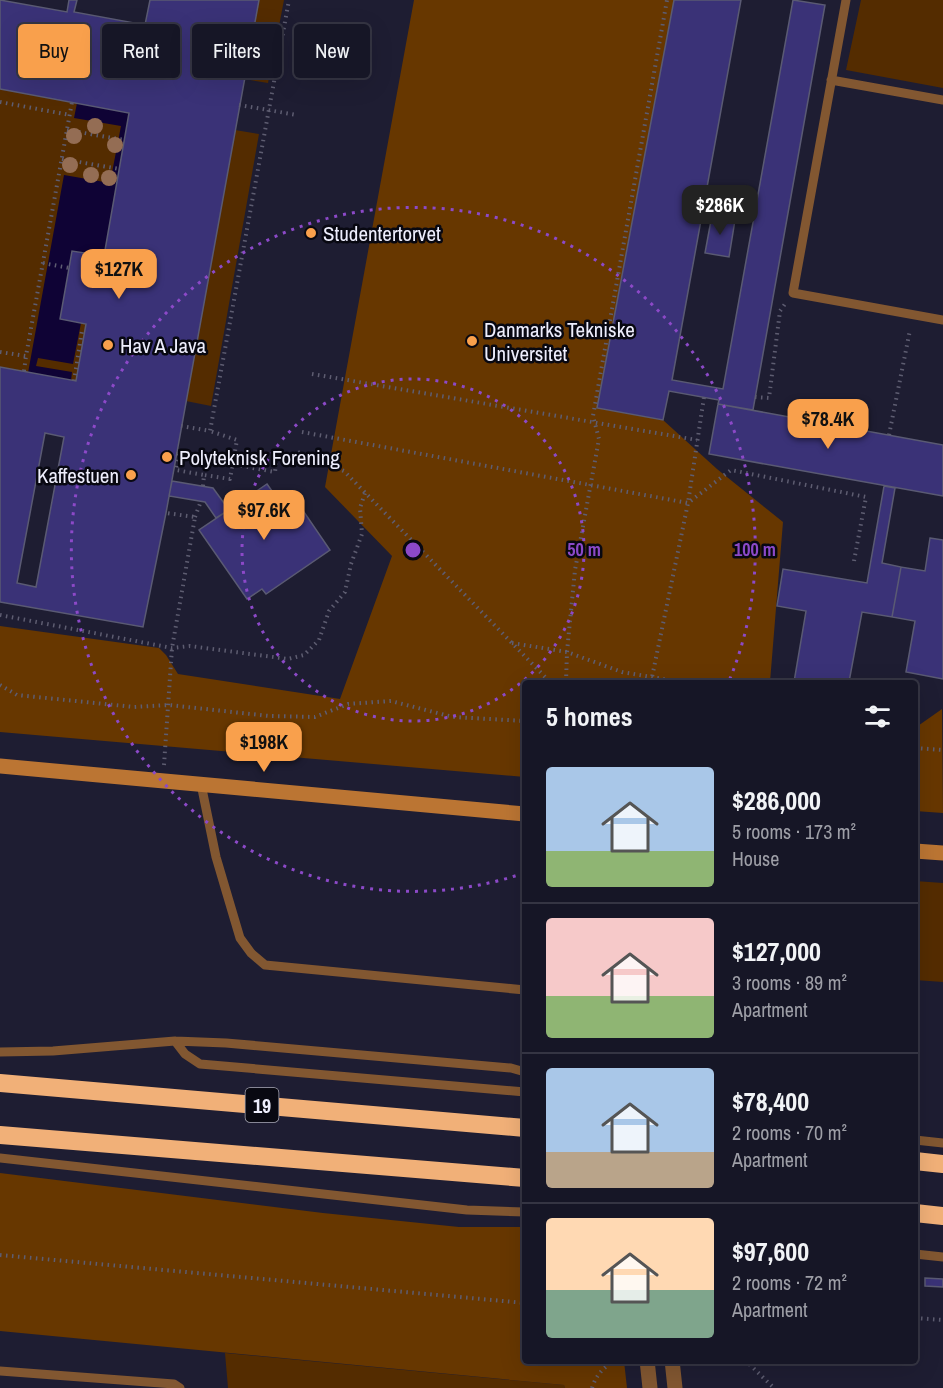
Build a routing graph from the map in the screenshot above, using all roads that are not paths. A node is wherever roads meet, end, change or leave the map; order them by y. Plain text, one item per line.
1 (846, 0) edge
2 (831, 80) junction
3 (943, 100) edge
4 (943, 320) edge
5 (0, 766) edge
6 (201, 784) junction
7 (522, 814) edge
8 (918, 850) edge
9 (943, 853) edge
10 (522, 990) edge
11 (175, 1041) junction
12 (0, 1052) edge
13 (522, 1071) edge
14 (0, 1083) edge
15 (522, 1092) edge
16 (522, 1128) edge
17 (0, 1135) edge
18 (918, 1140) edge
19 (943, 1143) edge
20 (0, 1158) edge
21 (918, 1161) edge
22 (943, 1164) edge
23 (522, 1178) edge
24 (522, 1212) edge
25 (918, 1213) edge
26 (943, 1216) edge
27 (918, 1254) edge
28 (943, 1257) edge
29 (647, 1364) edge
30 (672, 1364) edge
31 (0, 1371) edge
32 (177, 1386) edge
33 (650, 1388) edge
34 (675, 1388) edge

1 - 2 lane
2 - 3 lane
2 - 4 lane
5 - 6 street
6 - 7 street
6 - 10 lane
8 - 9 street
11 - 12 lane
11 - 13 lane
11 - 15 lane
14 - 16 highway, 19
17 - 23 highway
18 - 19 lane
20 - 24 lane
21 - 22 highway
25 - 26 highway
27 - 28 lane
29 - 33 street
30 - 34 street
31 - 32 lane

